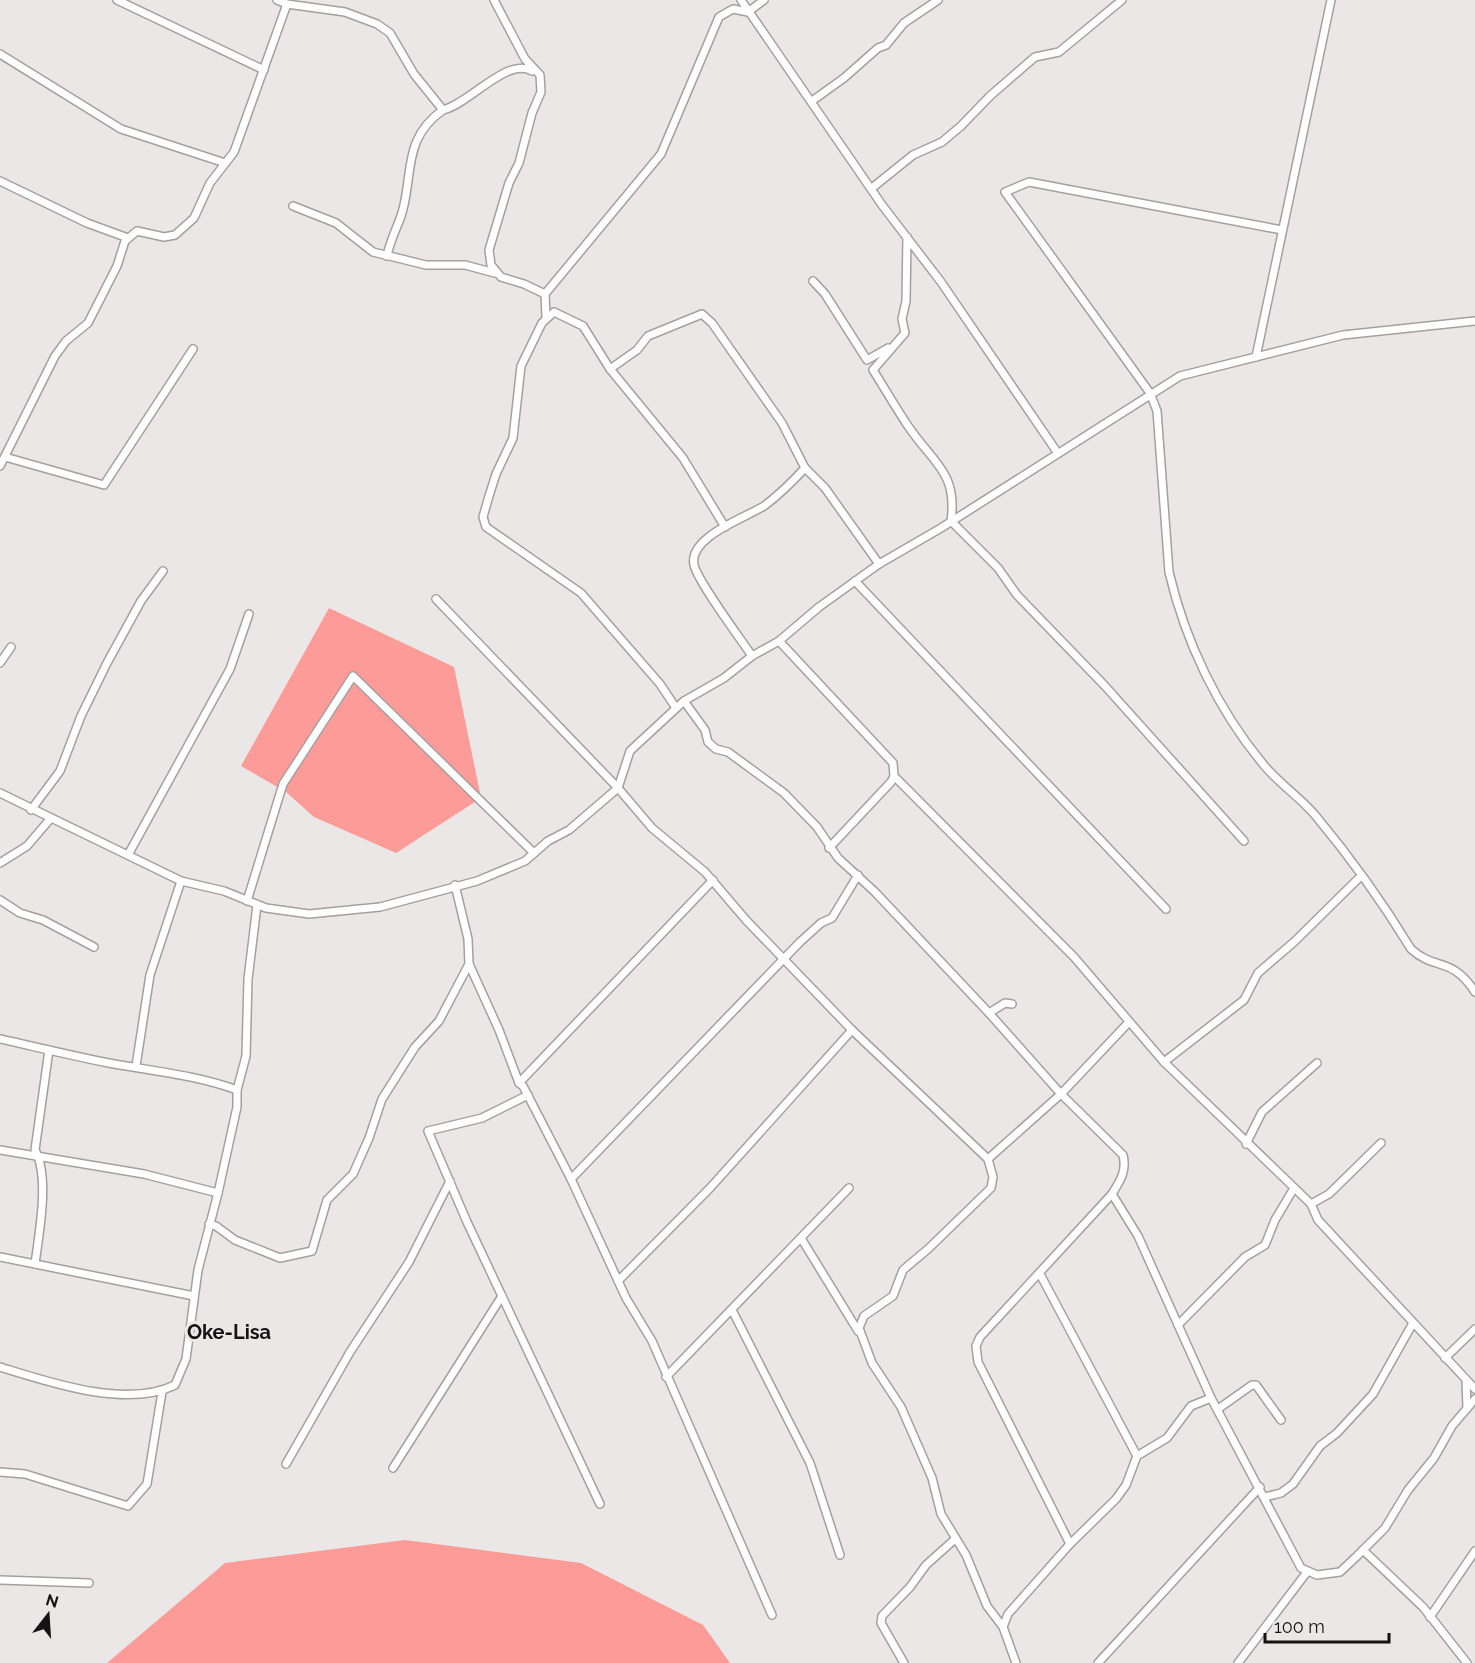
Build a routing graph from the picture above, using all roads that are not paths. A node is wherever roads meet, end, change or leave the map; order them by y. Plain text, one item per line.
1 (117, 0) edge
2 (277, 0) edge
3 (494, 0) edge
4 (741, 0) edge
5 (764, 0) edge
6 (938, 0) edge
7 (1122, 0) edge
8 (1331, 0) edge
9 (287, 4) junction
10 (748, 12) junction
11 (0, 54) edge
12 (264, 70) junction
13 (540, 75) junction
14 (812, 101) junction
15 (442, 110) junction
16 (225, 163) junction
17 (0, 181) edge
18 (872, 188) junction
19 (293, 206) dead end
20 (1282, 230) junction
21 (907, 237) junction
22 (128, 238) junction
23 (387, 256) junction
24 (495, 273) junction
25 (813, 281) dead end
26 (545, 294) junction
27 (546, 318) junction
28 (1475, 321) edge
29 (905, 333) junction
30 (193, 349) dead end
31 (1256, 357) junction
32 (610, 369) junction
33 (1150, 393) junction
34 (1057, 452) junction
35 (5, 457) junction
36 (0, 466) edge
37 (805, 468) junction
38 (951, 521) junction
39 (725, 527) junction
40 (879, 564) junction
41 (163, 571) dead end
42 (855, 581) junction
43 (436, 599) dead end
44 (249, 614) dead end
45 (779, 641) junction
46 (11, 646) dead end
47 (752, 656) junction
48 (0, 663) edge
49 (684, 702) junction
50 (676, 708) junction
51 (894, 776) junction
52 (618, 788) junction
53 (0, 793) edge
54 (32, 810) junction
55 (51, 818) junction
56 (1244, 841) dead end
57 (829, 848) junction
58 (534, 853) junction
59 (128, 855) junction
60 (0, 863) edge
61 (858, 876) junction
62 (1361, 876) junction
63 (181, 880) junction
64 (712, 880) junction
65 (455, 885) junction
66 (0, 900) edge
67 (247, 901) junction
68 (257, 905) junction
69 (1166, 909) dead end
70 (94, 947) dead end
71 (785, 958) junction
72 (469, 964) junction
73 (1475, 992) edge
74 (1012, 1004) dead end
75 (989, 1013) junction
76 (1129, 1022) junction
77 (852, 1030) junction
78 (0, 1039) edge
79 (49, 1050) junction
80 (1164, 1062) junction
81 (1317, 1063) dead end
82 (136, 1066) junction
83 (519, 1083) junction
84 (237, 1090) junction
85 (1061, 1094) junction
86 (528, 1095) junction
87 (1381, 1143) dead end
88 (1246, 1144) junction
89 (0, 1150) edge
90 (38, 1157) junction
91 (988, 1159) junction
92 (571, 1179) junction
93 (450, 1181) junction
94 (849, 1188) dead end
95 (1294, 1188) junction
96 (218, 1193) junction
97 (1112, 1194) junction
98 (1311, 1204) junction
99 (209, 1224) junction
100 (801, 1238) junction
101 (0, 1257) edge
102 (35, 1264) junction
103 (1040, 1274) junction
104 (618, 1281) junction
105 (194, 1296) junction
106 (502, 1296) junction
107 (732, 1310) junction
108 (1413, 1323) junction
109 (1178, 1325) junction
110 (1475, 1329) edge
111 (860, 1334) junction
112 (1445, 1358) junction
113 (0, 1367) edge
114 (666, 1377) junction
115 (1467, 1380) junction
116 (1475, 1389) edge
117 (162, 1392) junction
118 (1211, 1398) junction
119 (1475, 1399) edge
120 (1218, 1409) junction
121 (1469, 1410) edge
122 (1281, 1420) dead end
123 (1137, 1456) junction
124 (286, 1464) dead end
125 (393, 1468) dead end
126 (0, 1473) edge
127 (1260, 1487) junction
128 (1265, 1497) junction
129 (600, 1504) dead end
130 (954, 1540) junction
131 (1070, 1544) junction
132 (1363, 1550) junction
133 (1475, 1551) edge
134 (840, 1555) dead end
135 (1307, 1572) junction
136 (0, 1580) edge
137 (89, 1584) dead end
138 (772, 1615) dead end
139 (1430, 1617) junction
140 (1003, 1627) junction
141 (904, 1663) edge
142 (1016, 1663) edge
143 (1098, 1663) edge
144 (1238, 1663) edge
145 (1467, 1663) edge

1 - 12 street
2 - 9 street
3 - 13 street
4 - 10 street
5 - 10 street
6 - 14 street
7 - 18 street
8 - 20 street
9 - 12 street
9 - 15 street
10 - 14 street
10 - 26 street
11 - 16 street
12 - 16 street
13 - 15 street
13 - 24 street
14 - 18 street
15 - 23 street
16 - 22 street
17 - 22 street
18 - 21 street
19 - 23 street
20 - 31 street
20 - 33 street
21 - 29 street
21 - 34 street
22 - 35 street
23 - 24 street
24 - 26 street
25 - 29 street
26 - 27 street
27 - 32 street
27 - 50 street
28 - 31 street
29 - 38 street
30 - 35 street
31 - 33 street
32 - 37 street
32 - 39 street
33 - 34 street
33 - 62 street
34 - 38 street
35 - 36 street
37 - 39 street
37 - 40 street
38 - 40 street
38 - 56 street
39 - 47 street
40 - 42 street
41 - 54 street
42 - 45 street
42 - 69 street
43 - 52 street
44 - 59 street
45 - 47 street
45 - 51 street
46 - 48 street
47 - 49 street
49 - 50 street
49 - 57 street
50 - 52 street
51 - 57 street
51 - 76 street
52 - 58 street
52 - 64 street
53 - 54 street
54 - 55 street
55 - 59 street
55 - 60 street
57 - 61 street
58 - 65 street
58 - 67 street
59 - 63 street
61 - 71 street
61 - 75 street
62 - 73 street
62 - 80 street
63 - 67 street
63 - 82 street
64 - 71 street
64 - 83 street
65 - 68 street
65 - 72 street
66 - 70 street
67 - 68 street
68 - 84 street
71 - 77 street
71 - 92 street
72 - 83 street
72 - 99 street
74 - 75 street
75 - 85 street
76 - 80 street
76 - 85 street
77 - 91 street
77 - 104 street
78 - 79 street
79 - 82 street
79 - 90 street
80 - 88 street
81 - 88 street
82 - 84 street
83 - 86 street
84 - 96 street
85 - 91 street
85 - 97 street
86 - 92 street
86 - 93 street
87 - 98 street
88 - 95 street
89 - 90 street
90 - 96 street
90 - 102 street
91 - 111 street
92 - 104 street
93 - 106 street
93 - 124 street
94 - 100 street
95 - 98 street
95 - 109 street
96 - 99 street
97 - 103 street
97 - 109 street
98 - 108 street
99 - 105 street
100 - 107 street
100 - 111 street
101 - 102 street
102 - 105 street
103 - 123 street
103 - 131 street
104 - 114 street
105 - 117 street
106 - 125 street
106 - 129 street
107 - 114 street
107 - 134 street
108 - 112 street
108 - 128 street
109 - 118 street
110 - 112 street
111 - 130 street
112 - 115 street
113 - 117 street
114 - 138 street
115 - 116 street
115 - 121 street
117 - 126 street
118 - 120 street
118 - 123 street
119 - 121 street
120 - 122 street
120 - 127 street
121 - 132 street
123 - 131 street
127 - 128 street
127 - 143 street
128 - 135 street
130 - 140 street
130 - 141 street
131 - 140 street
132 - 135 street
132 - 139 street
133 - 139 street
135 - 144 street
136 - 137 street
139 - 145 street
140 - 142 street

